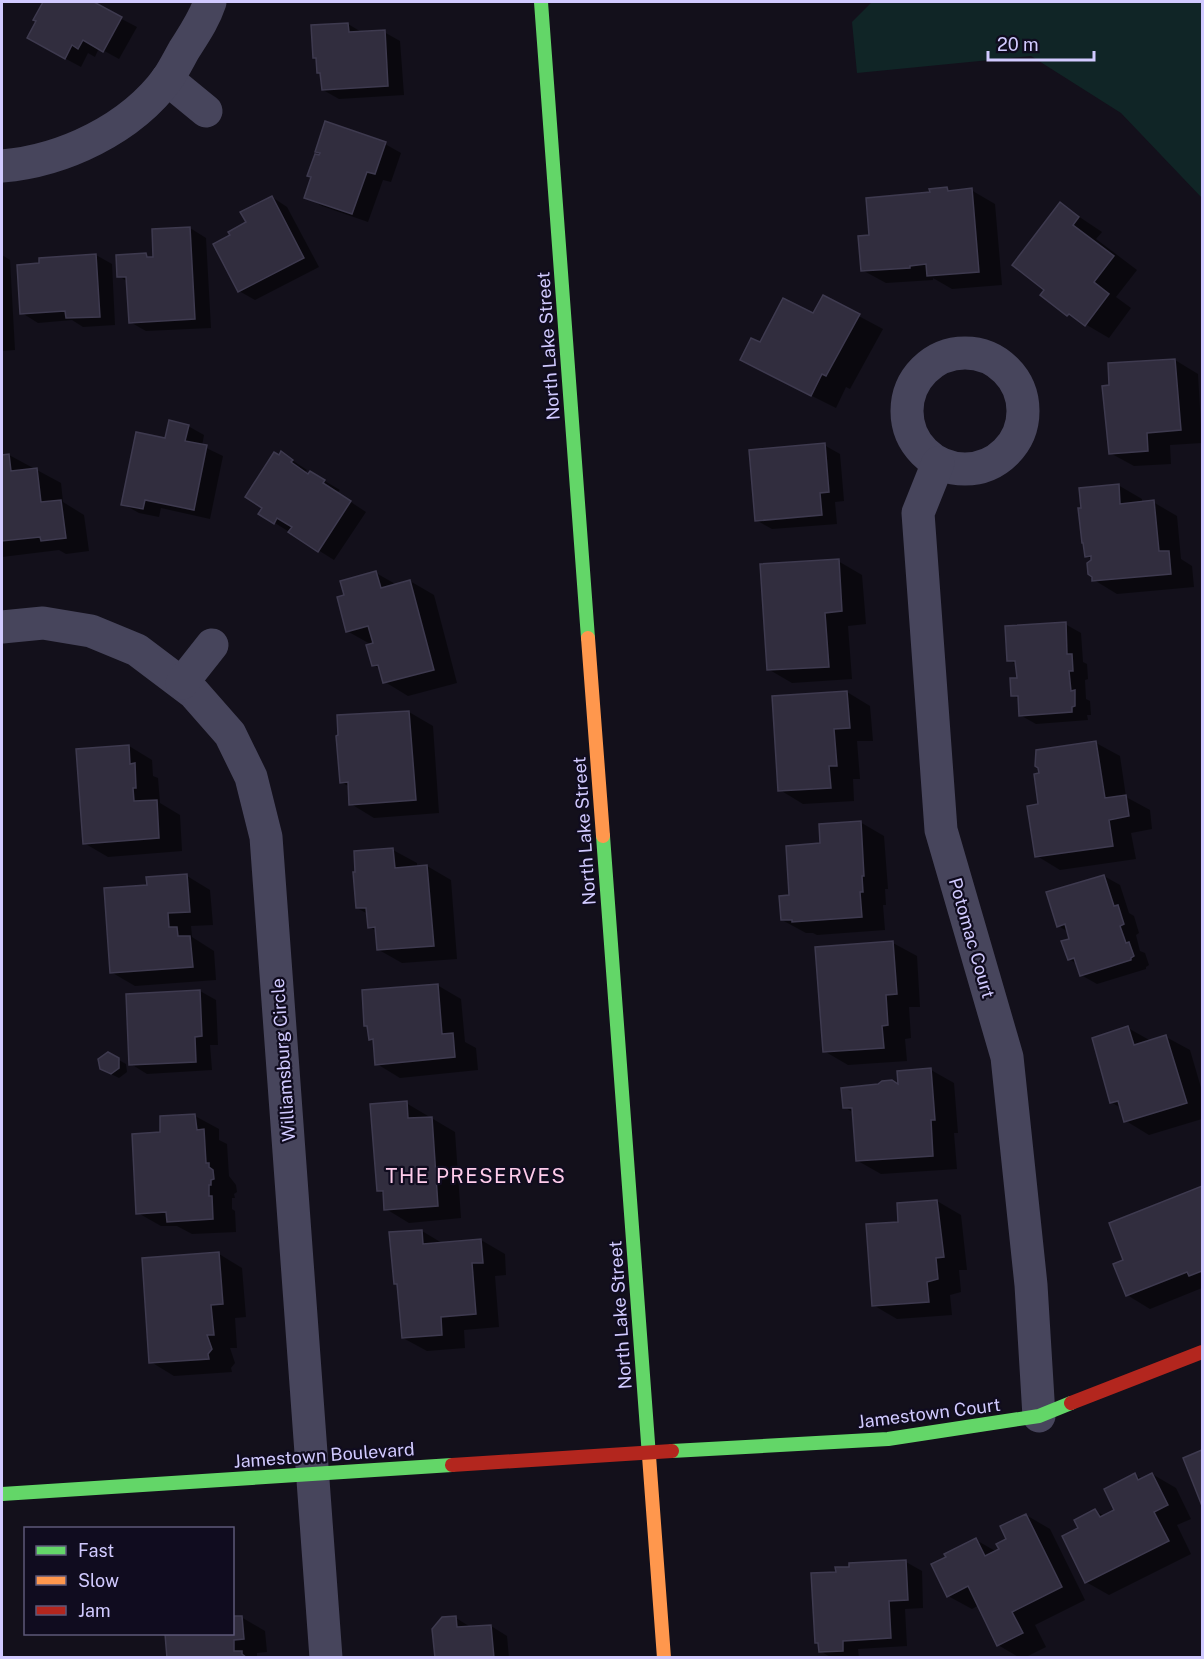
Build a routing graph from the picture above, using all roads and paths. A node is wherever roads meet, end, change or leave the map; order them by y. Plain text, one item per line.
1 (210, 2) edge
2 (541, 2) edge
3 (167, 79) junction
4 (206, 111) dead end
5 (2, 166) edge
6 (938, 463) dead end
7 (2, 627) edge
8 (212, 645) dead end
9 (182, 683) junction
10 (1203, 1352) edge
11 (1040, 1416) junction
12 (648, 1453) junction
13 (313, 1474) junction
14 (2, 1494) edge
15 (326, 1658) edge
16 (664, 1658) edge

1 - 3 street
2 - 12 street, North Lake Street
3 - 4 street
3 - 5 street
6 - 11 street, Potomac Court
7 - 9 street, Williamsburg Circle
8 - 9 street
9 - 13 street, Williamsburg Circle
10 - 11 street, Jamestown Court
11 - 12 street, Jamestown Court
12 - 13 street, Jamestown Boulevard
12 - 16 street, North Lake Street
13 - 14 street, Jamestown Boulevard
13 - 15 street, Williamsburg Circle

